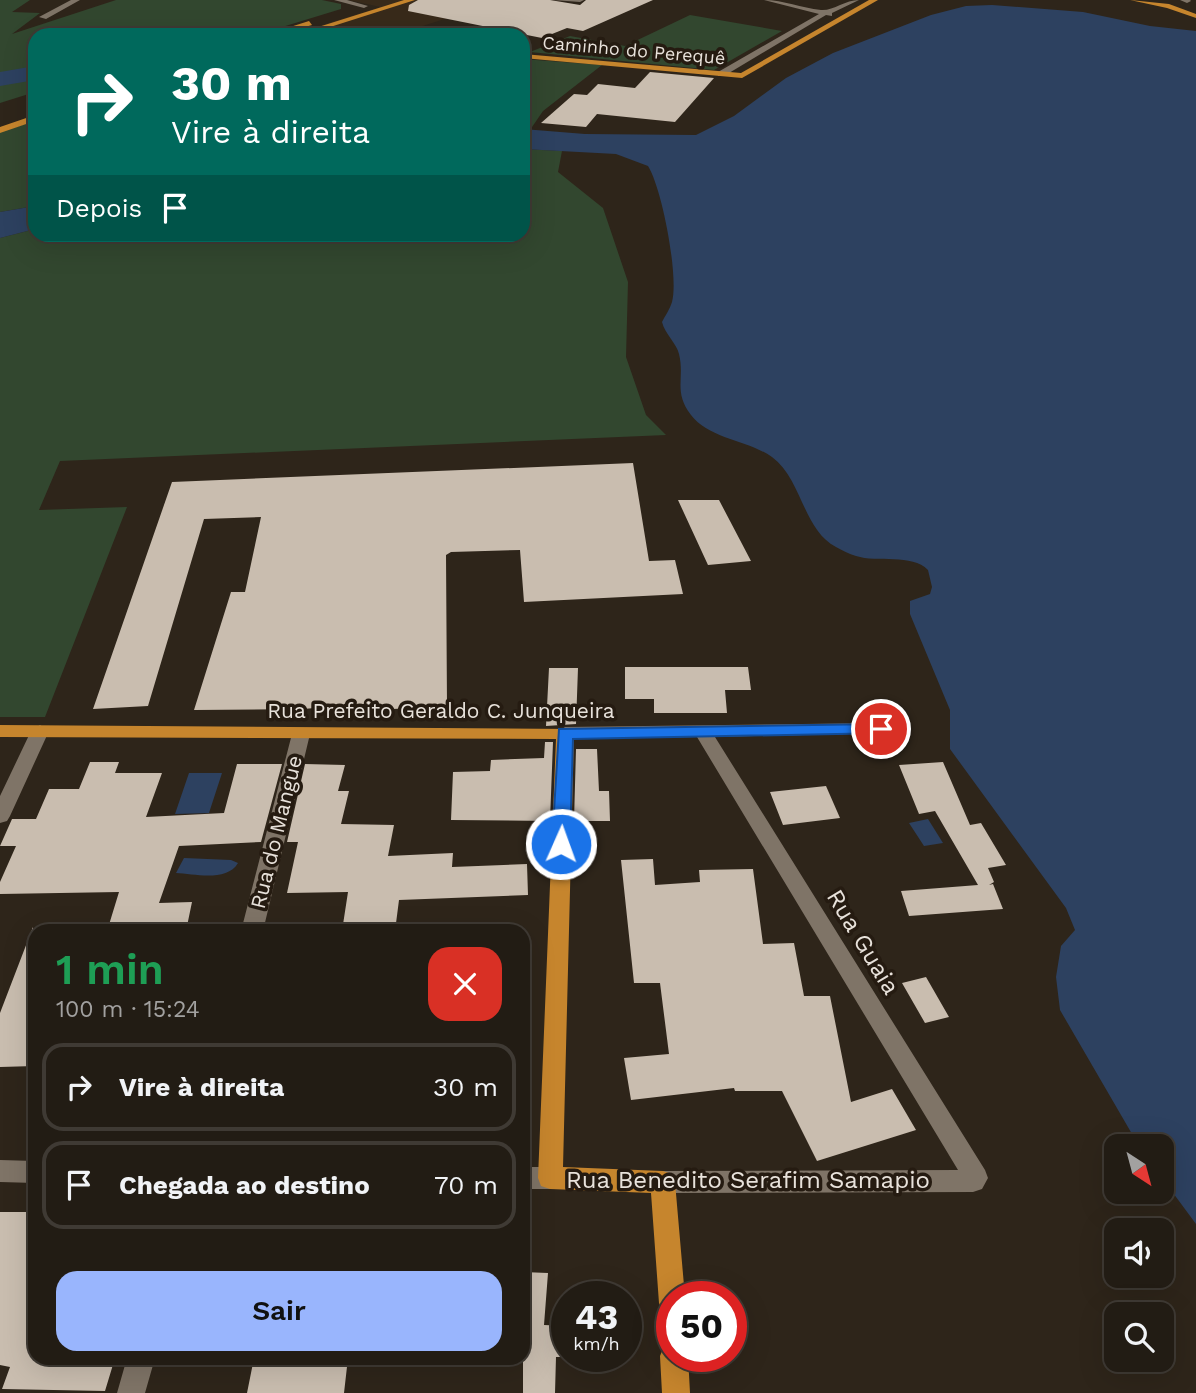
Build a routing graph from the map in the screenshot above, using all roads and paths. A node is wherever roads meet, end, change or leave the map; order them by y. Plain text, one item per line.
1 (76, 0) edge
2 (338, 0) edge
3 (383, 0) edge
4 (411, 0) edge
5 (557, 0) edge
6 (580, 0) edge
7 (768, 0) edge
8 (855, 0) edge
9 (874, 0) edge
10 (1134, 0) edge
11 (1185, 0) edge
12 (364, 6) junction
13 (1196, 7) edge
14 (825, 13) junction
15 (842, 16) junction
16 (1196, 16) edge
17 (43, 18) dead end
18 (292, 28) edge
19 (320, 28) edge
20 (530, 57) edge
21 (721, 74) junction
22 (28, 110) edge
23 (0, 120) edge
24 (28, 120) edge
25 (0, 130) edge
26 (881, 729) dead end
27 (702, 730) junction
28 (0, 731) edge
29 (40, 731) junction
30 (565, 733) junction
31 (301, 734) junction
32 (0, 816) edge
33 (254, 924) edge
34 (0, 1171) edge
35 (28, 1172) edge
36 (530, 1178) edge
37 (550, 1178) junction
38 (974, 1181) joint
39 (663, 1182) junction
40 (670, 1281) edge
41 (139, 1365) edge
42 (675, 1372) edge
43 (131, 1393) edge
44 (676, 1393) edge

1 - 17 street
2 - 12 street
3 - 12 main road
4 - 19 main road
5 - 6 street
7 - 14 street
8 - 14 street
9 - 15 main road
10 - 16 main road
11 - 13 main road
12 - 18 main road
14 - 15 street
14 - 21 street
15 - 21 main road, Caminho do Perequê
20 - 21 main road, Caminho do Perequê
22 - 23 main road
24 - 25 main road
26 - 27 street, Rua Prefeito Geraldo C. Junqueira
27 - 30 street, Rua Prefeito Geraldo C. Junqueira
27 - 38 street, Rua Guaia
28 - 29 main road, Rua Prefeito Geraldo C. Junqueira
29 - 31 main road, Rua Prefeito Geraldo C. Junqueira
29 - 32 street
30 - 31 main road, Rua Prefeito Geraldo C. Junqueira
30 - 37 main road
31 - 33 street, Rua do Mangue
34 - 35 street
36 - 37 street, Rua Benedito Serafim Samapio
37 - 39 main road, Rua Benedito Serafim Samapio
38 - 39 street, Rua Benedito Serafim Samapio
39 - 40 main road
41 - 43 street
42 - 44 main road

